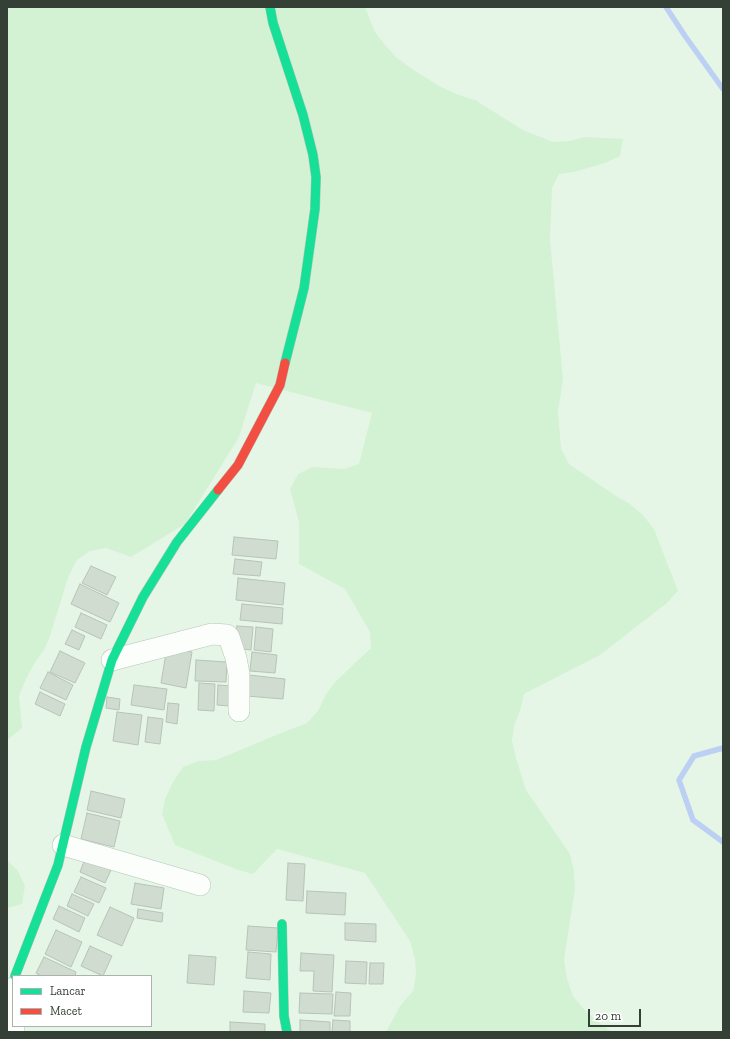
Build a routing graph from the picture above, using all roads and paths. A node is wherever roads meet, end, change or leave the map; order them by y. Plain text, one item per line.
1 (270, 7) edge
2 (112, 660) junction
3 (239, 711) dead end
4 (63, 845) junction
5 (200, 885) dead end
6 (282, 924) dead end
7 (15, 975) edge
8 (287, 1032) edge

1 - 2 street
2 - 3 street
2 - 4 street
4 - 5 street
4 - 7 street
6 - 8 street

